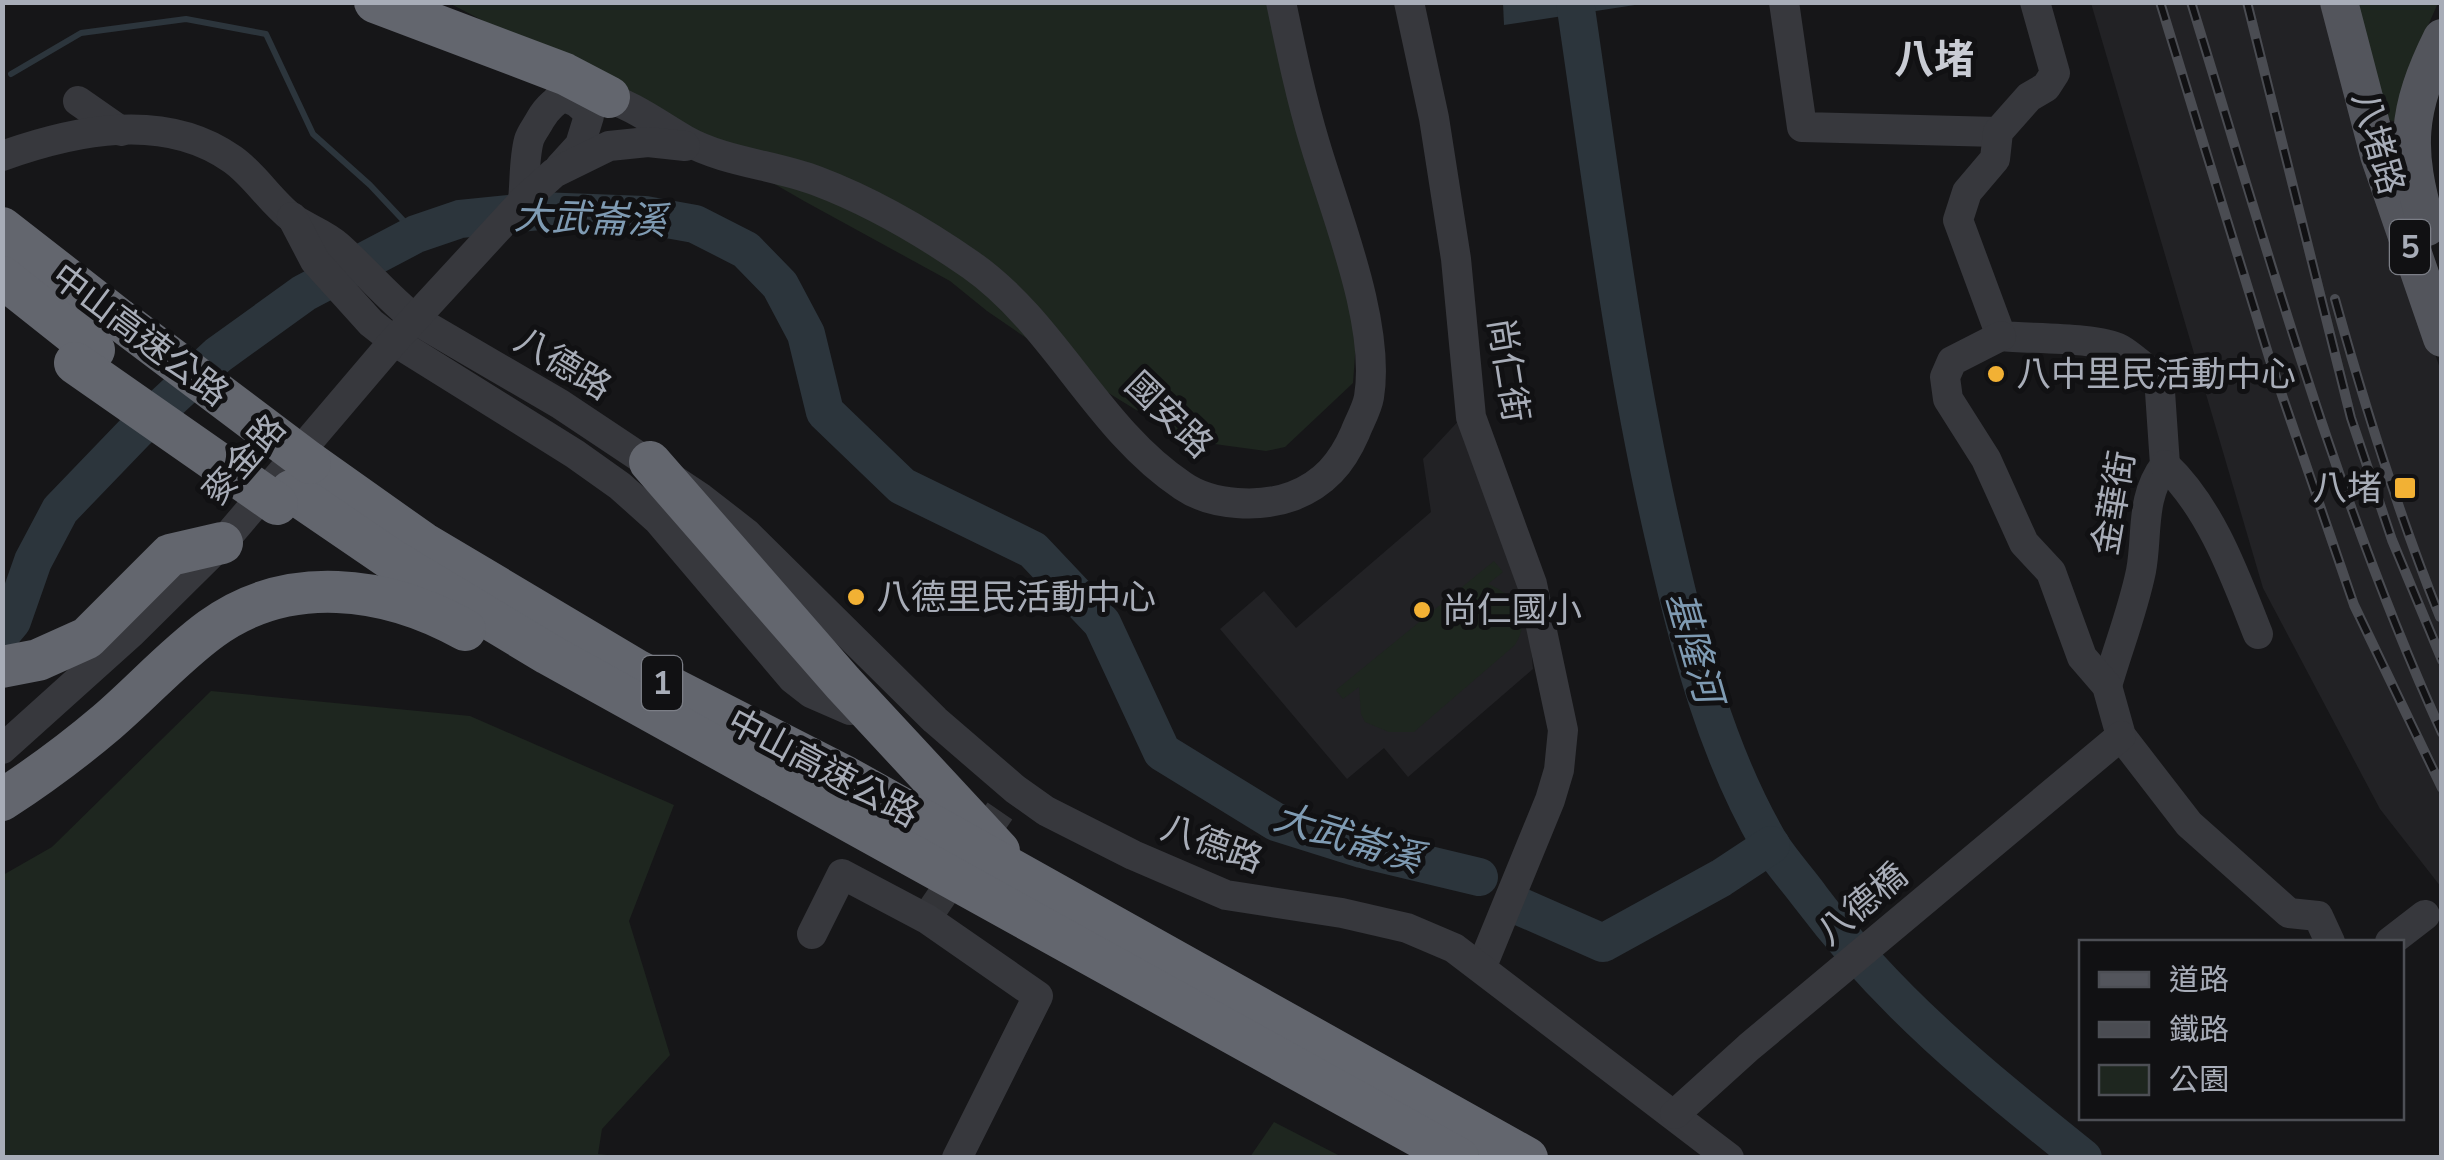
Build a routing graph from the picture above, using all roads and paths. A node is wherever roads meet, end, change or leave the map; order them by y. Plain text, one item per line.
1 (376, 2) edge
2 (1281, 2) edge
3 (1409, 2) edge
4 (1784, 2) edge
5 (2034, 2) edge
6 (2340, 2) edge
7 (2442, 38) edge
8 (581, 95) junction
9 (78, 101) dead end
10 (120, 131) junction
11 (1998, 132) junction
12 (8, 145) edge
13 (698, 147) junction
14 (554, 173) junction
15 (523, 201) junction
16 (2, 228) edge
17 (2, 277) edge
18 (2442, 277) edge
19 (402, 317) junction
20 (2, 318) edge
21 (2001, 336) junction
22 (2442, 338) edge
23 (96, 344) junction
24 (650, 462) junction
25 (2164, 466) junction
26 (293, 486) junction
27 (222, 543) junction
28 (2258, 634) dead end
29 (6, 667) edge
30 (2107, 686) junction
31 (850, 710) dead end
32 (903, 716) dead end
33 (935, 720) junction
34 (2122, 736) junction
35 (2, 749) edge
36 (2, 800) edge
37 (830, 807) junction
38 (1027, 880) junction
39 (2425, 914) dead end
40 (812, 934) dead end
41 (2329, 940) edge
42 (2392, 940) edge
43 (1482, 966) junction
44 (1674, 1114) junction
45 (957, 1158) edge
46 (1458, 1158) edge
47 (1527, 1158) edge
48 (1729, 1158) edge

1 - 8 highway
2 - 13 street, 國安路
3 - 43 street, 尚仁街
4 - 11 street
5 - 11 street
6 - 22 main road, 八堵路 / 5
7 - 18 main road, 八堵路 / 5
8 - 13 street, 國安路
8 - 14 street
8 - 15 street
9 - 10 street
10 - 12 street
10 - 19 street
11 - 21 street
13 - 14 street, 麥金路
14 - 15 street, 麥金路
15 - 19 street, 麥金路
16 - 23 highway, 中山高速公路 / 1
17 - 23 highway, 中山高速公路 / 1
19 - 24 street, 八德路
19 - 27 street, 麥金路
19 - 31 street, 八德路
20 - 23 highway
21 - 25 street, 金華街
21 - 30 street, 金華街
23 - 26 highway, 中山高速公路 / 1
24 - 33 street, 八德路
24 - 38 highway
25 - 28 street
25 - 30 street, 金華街
26 - 37 highway, 中山高速公路 / 1
26 - 38 highway, 中山高速公路 / 1
27 - 29 highway
27 - 35 street, 麥金路
30 - 34 street, 金華街
32 - 33 street
33 - 43 street, 八德路
34 - 41 street, 金華街
34 - 44 street, 八德橋
36 - 37 highway
37 - 46 highway, 中山高速公路 / 1
38 - 47 highway, 中山高速公路 / 1
39 - 42 street
40 - 45 street
43 - 44 street, 八德路
44 - 48 street, 八德路

